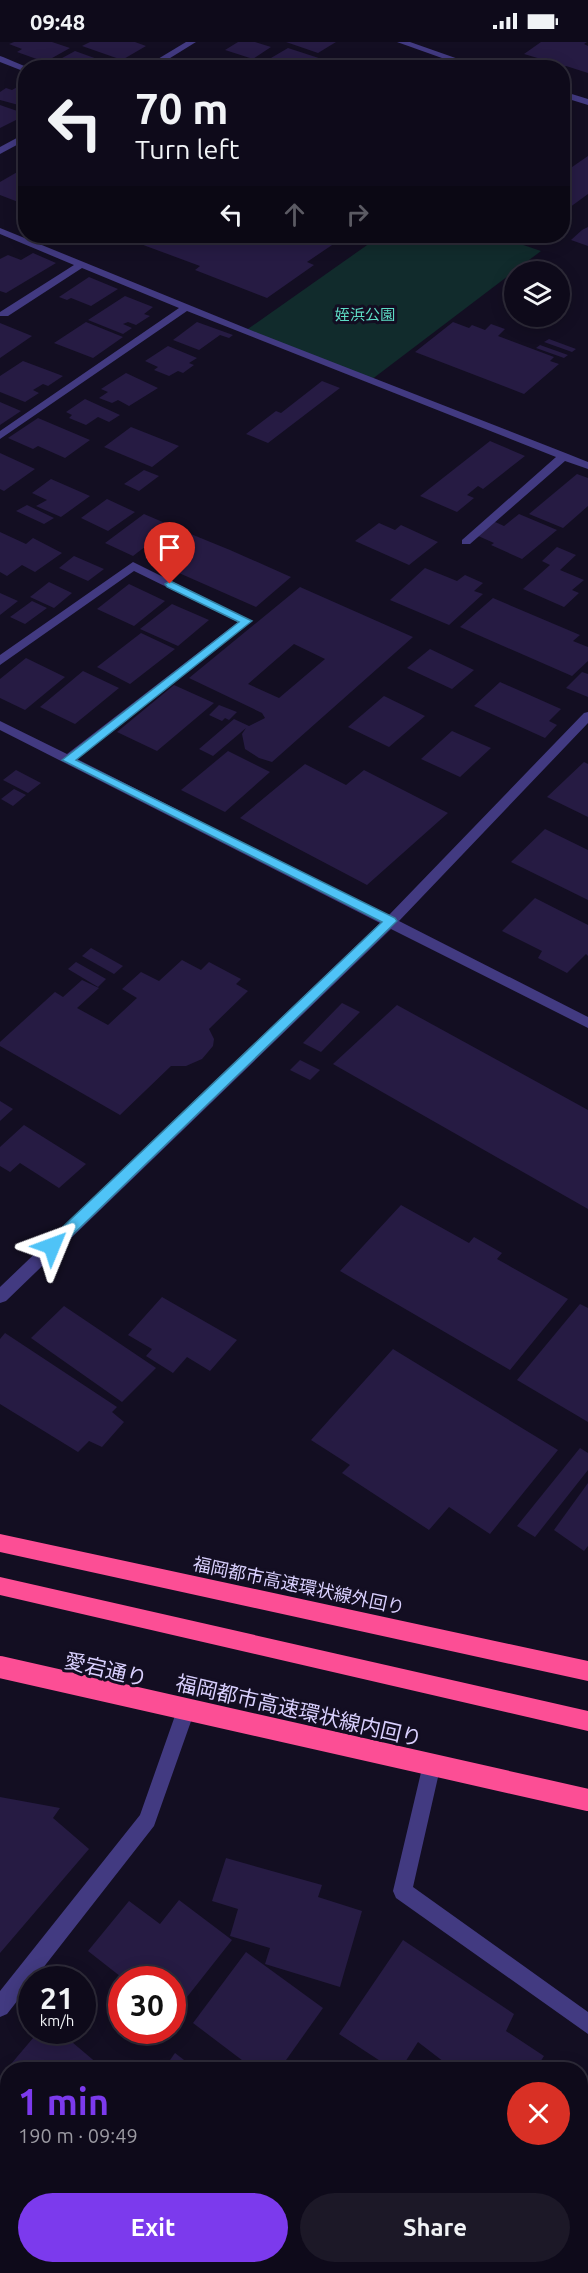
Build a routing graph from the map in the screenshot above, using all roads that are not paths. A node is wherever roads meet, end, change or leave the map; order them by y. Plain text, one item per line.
1 (192, 42) edge
2 (401, 42) edge
3 (0, 59) edge
4 (161, 60) edge
5 (456, 60) edge
6 (18, 66) edge
7 (570, 96) edge
8 (588, 102) edge
9 (18, 140) edge
10 (2, 147) edge
11 (0, 231) edge
12 (18, 238) edge
13 (30, 243) edge
14 (82, 264) junction
15 (185, 308) junction
16 (4, 314) dead end
17 (0, 436) edge
18 (564, 456) junction
19 (588, 466) edge
20 (466, 542) dead end
21 (0, 661) edge
22 (588, 716) edge
23 (0, 725) edge
24 (68, 760) junction
25 (391, 921) junction
26 (588, 1023) edge
27 (0, 1298) edge
28 (0, 1545) edge
29 (0, 1587) edge
30 (0, 1667) edge
31 (588, 1673) edge
32 (186, 1710) junction
33 (588, 1721) edge
34 (432, 1764) junction
35 (588, 1799) edge
36 (0, 2007) edge
37 (588, 2024) edge

1 - 4 street
2 - 5 street
3 - 6 street
7 - 8 street
9 - 10 street
11 - 12 street
13 - 14 street
14 - 15 street
14 - 16 street
15 - 17 street
15 - 18 street
18 - 19 street
18 - 20 street
21 - 24 street
22 - 25 street
23 - 24 street
24 - 25 street
25 - 26 street
25 - 27 street
28 - 31 highway, 福岡都市高速環状線外回り
29 - 33 highway
30 - 32 street, 愛宕通り
30 - 35 highway, 福岡都市高速環状線内回り, bridge
32 - 34 street, 愛宕通り
32 - 36 street
34 - 35 street, 愛宕通り
34 - 37 street

